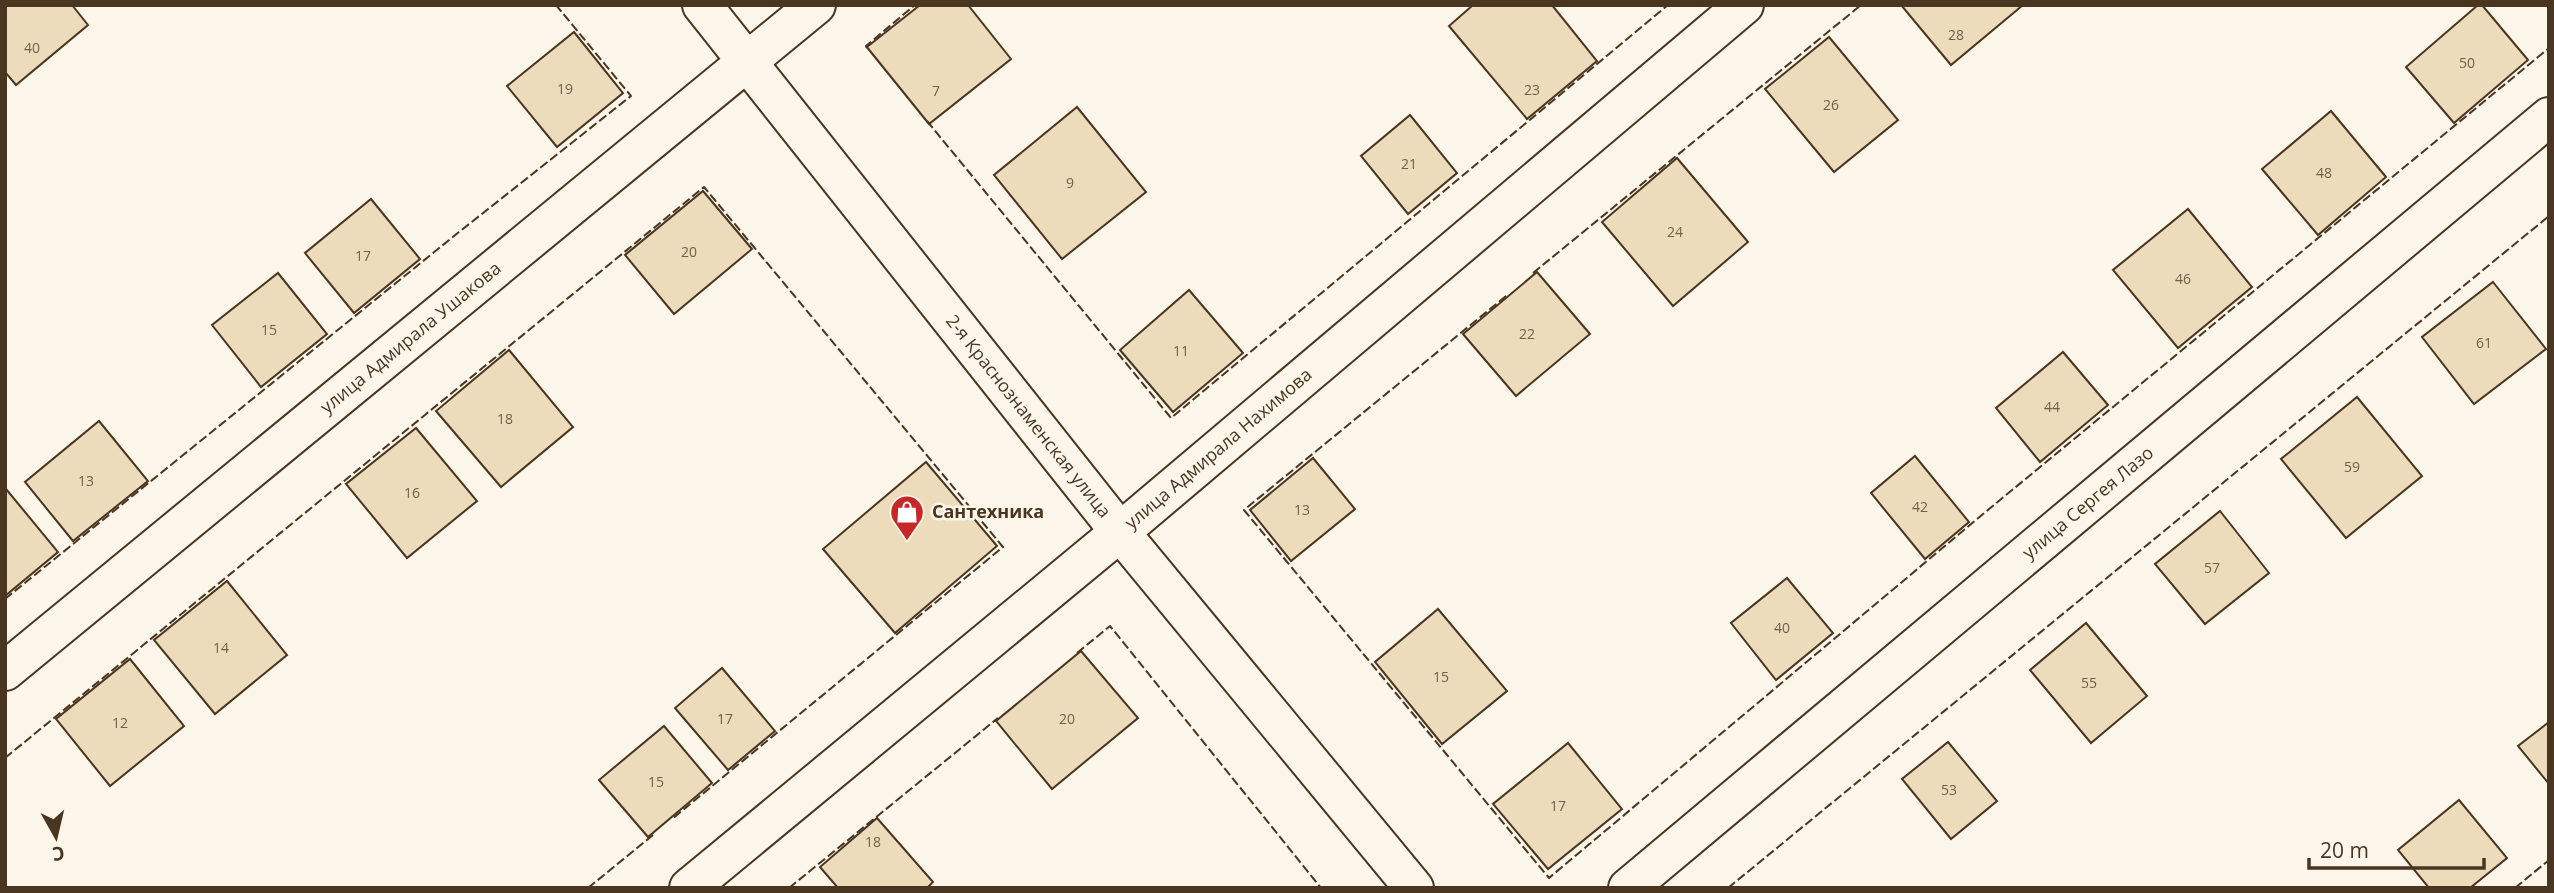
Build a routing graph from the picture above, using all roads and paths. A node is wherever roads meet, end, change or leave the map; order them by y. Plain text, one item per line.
1 (702, 5) edge
2 (816, 5) edge
3 (1744, 5) edge
4 (748, 61) junction
5 (2549, 117) edge
6 (1120, 533) junction
7 (5, 671) edge
8 (689, 888) edge
9 (1414, 888) edge
10 (1628, 888) edge

1 - 4 street, 2-я Краснознаменская улица
2 - 4 street, улица Адмирала Ушакова
3 - 6 street, улица Адмирала Нахимова
4 - 6 street, 2-я Краснознаменская улица
4 - 7 street, улица Адмирала Ушакова
5 - 10 street, улица Сергея Лазо
6 - 8 street, улица Адмирала Нахимова
6 - 9 street, 2-я Краснознаменская улица

